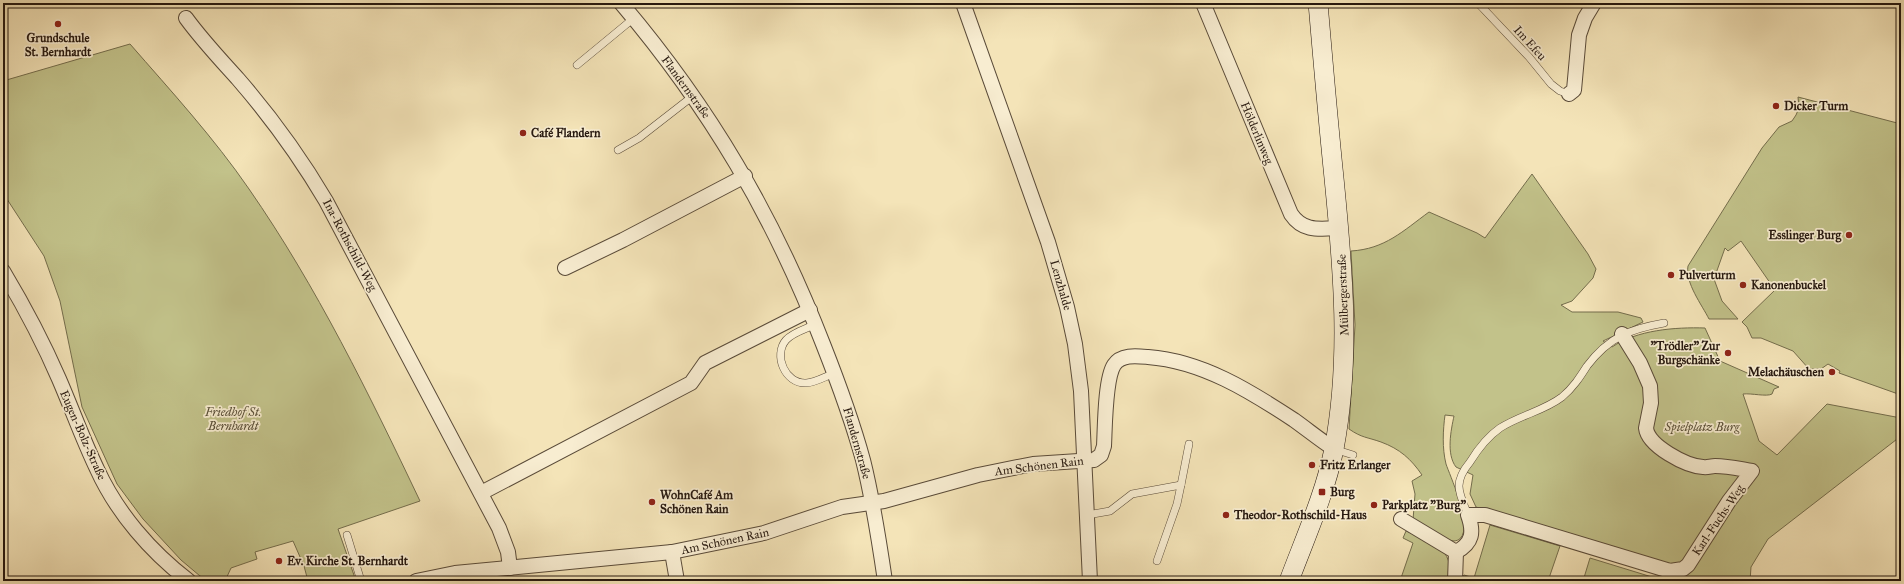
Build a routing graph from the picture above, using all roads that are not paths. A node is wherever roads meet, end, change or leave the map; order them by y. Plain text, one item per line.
1 (621, 3) edge
2 (963, 3) edge
3 (1203, 3) edge
4 (1318, 3) edge
5 (1478, 3) edge
6 (1594, 3) edge
7 (186, 18) dead end
8 (634, 18) junction
9 (577, 65) dead end
10 (1569, 94) joint
11 (693, 96) junction
12 (618, 150) dead end
13 (745, 176) junction
14 (1339, 228) junction
15 (565, 268) dead end
16 (3, 271) edge
17 (810, 310) junction
18 (1664, 323) dead end
19 (816, 324) junction
20 (1622, 334) junction
21 (834, 373) junction
22 (1189, 444) dead end
23 (1334, 449) junction
24 (1353, 455) dead end
25 (1084, 461) junction
26 (1181, 485) junction
27 (481, 493) junction
28 (872, 503) junction
29 (1087, 515) junction
30 (1468, 515) junction
31 (1401, 519) dead end
32 (347, 535) dead end
33 (672, 552) junction
34 (1456, 552) junction
35 (1157, 561) dead end
36 (510, 568) junction
37 (442, 578) edge
38 (189, 581) edge
39 (361, 581) edge
40 (416, 581) edge
41 (676, 581) edge
42 (885, 581) edge
43 (1090, 581) edge
44 (1289, 581) edge
45 (1455, 581) edge

1 - 8 street, Flandernstraße
2 - 25 street, Lenzhalde
3 - 14 street, Hölderlinweg
4 - 14 street, Mülbergerstraße
5 - 10 lane, Im Efeu
6 - 10 street
7 - 27 street, Ina-Rothschild-Weg
8 - 9 lane
8 - 11 street, Flandernstraße
11 - 12 lane
11 - 13 street, Flandernstraße
13 - 15 street
13 - 17 street, Flandernstraße
14 - 23 street, Mülbergerstraße
16 - 38 street, Eugen-Bolz-Straße
17 - 19 street, Flandernstraße
17 - 27 street
18 - 20 lane
19 - 21 street, Flandernstraße
19 - 21 lane
20 - 30 lane
20 - 30 street, Karl-Fuchs-Weg
21 - 28 street, Flandernstraße
22 - 26 lane
23 - 24 lane
23 - 25 street, Am Schönen Rain
23 - 44 street, Mülbergerstraße
25 - 28 street, Am Schönen Rain
25 - 29 street, Lenzhalde
26 - 29 lane
26 - 35 lane
27 - 36 street, Ina-Rothschild-Weg
28 - 33 street, Am Schönen Rain
28 - 42 street, Flandernstraße
29 - 43 street, Lenzhalde
30 - 34 street
31 - 34 street
32 - 39 lane
33 - 36 street, Am Schönen Rain
33 - 41 street, Am Schönen Rain
34 - 45 street
36 - 37 street, Am Schönen Rain
37 - 40 street, Am Schönen Rain

